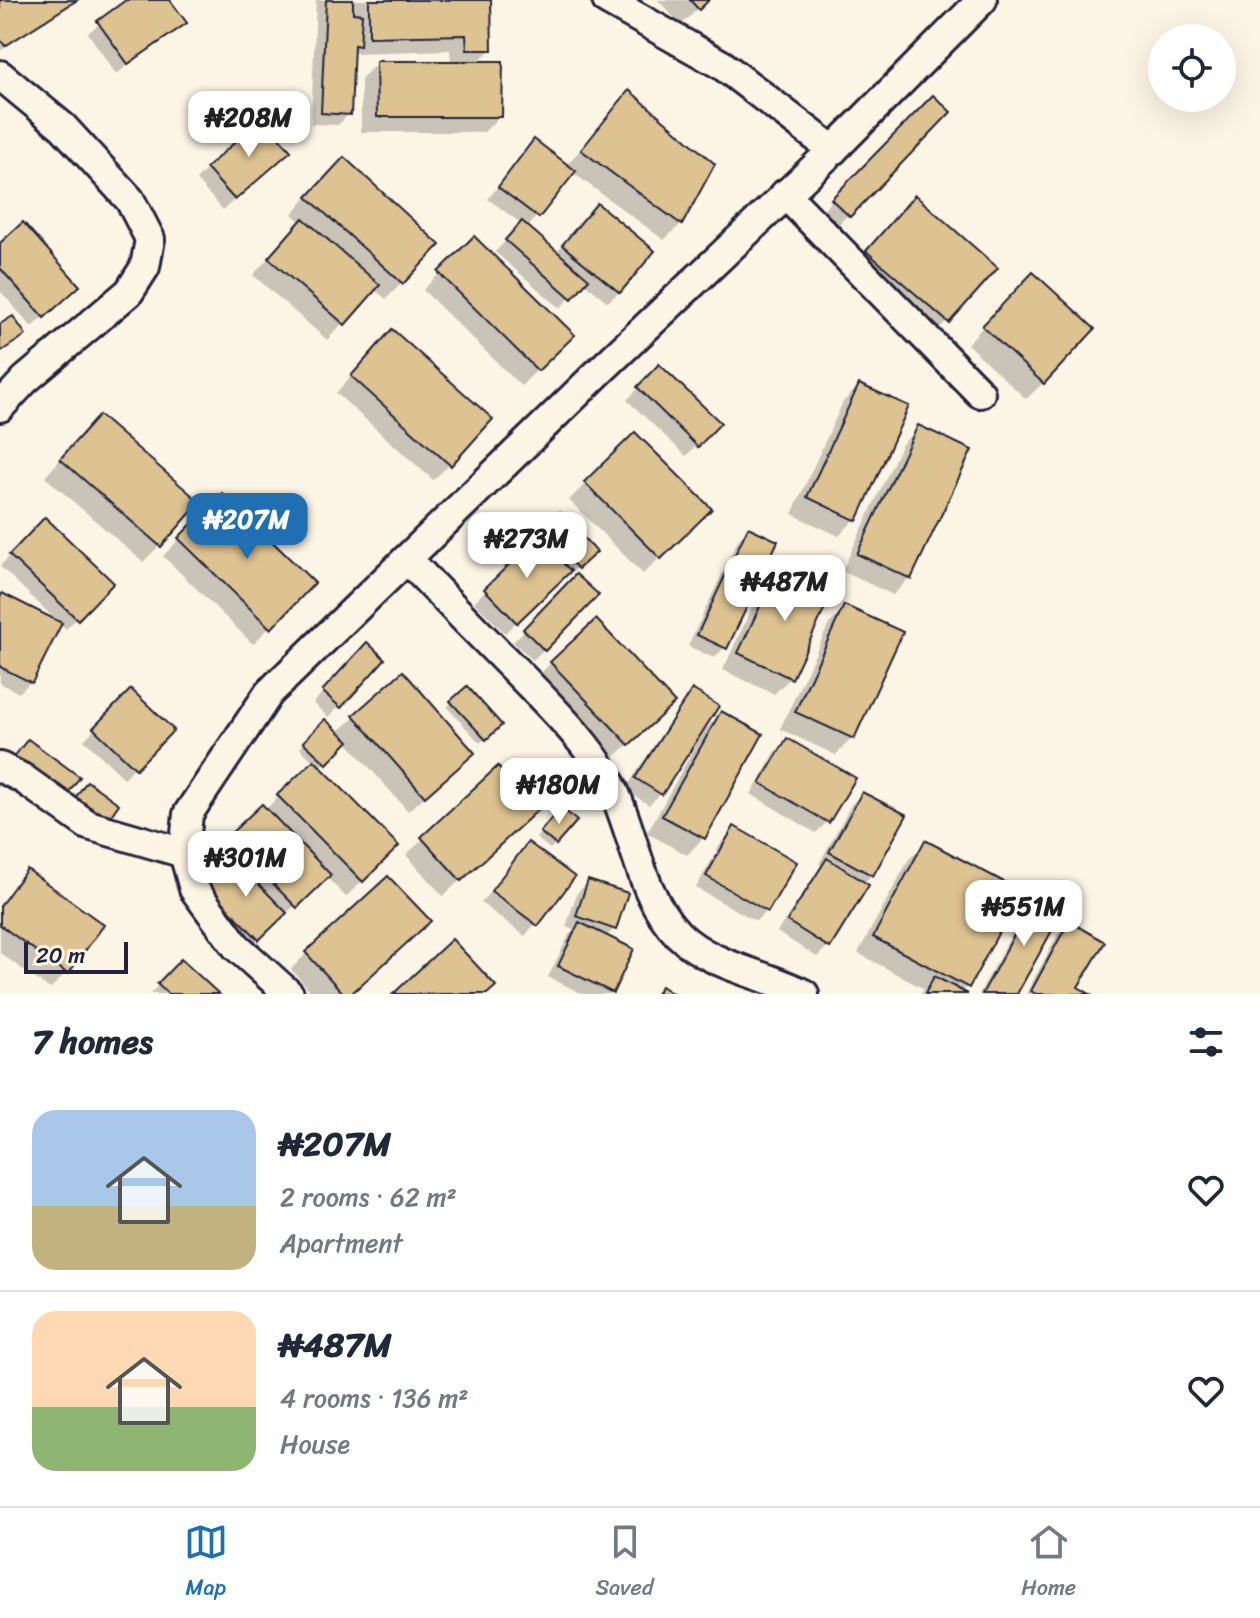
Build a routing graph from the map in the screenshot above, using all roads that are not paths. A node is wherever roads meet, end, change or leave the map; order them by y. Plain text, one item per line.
1 (607, 0) edge
2 (982, 0) edge
3 (0, 75) edge
4 (833, 150) junction
5 (785, 194) junction
6 (980, 393) dead end
7 (0, 407) edge
8 (407, 559) junction
9 (0, 767) edge
10 (184, 853) junction
11 (289, 994) edge
12 (804, 994) edge

1 - 4 street
2 - 4 street
3 - 7 street
4 - 5 street
5 - 6 street
5 - 8 street
8 - 10 street
8 - 12 street
9 - 10 street
10 - 11 street

